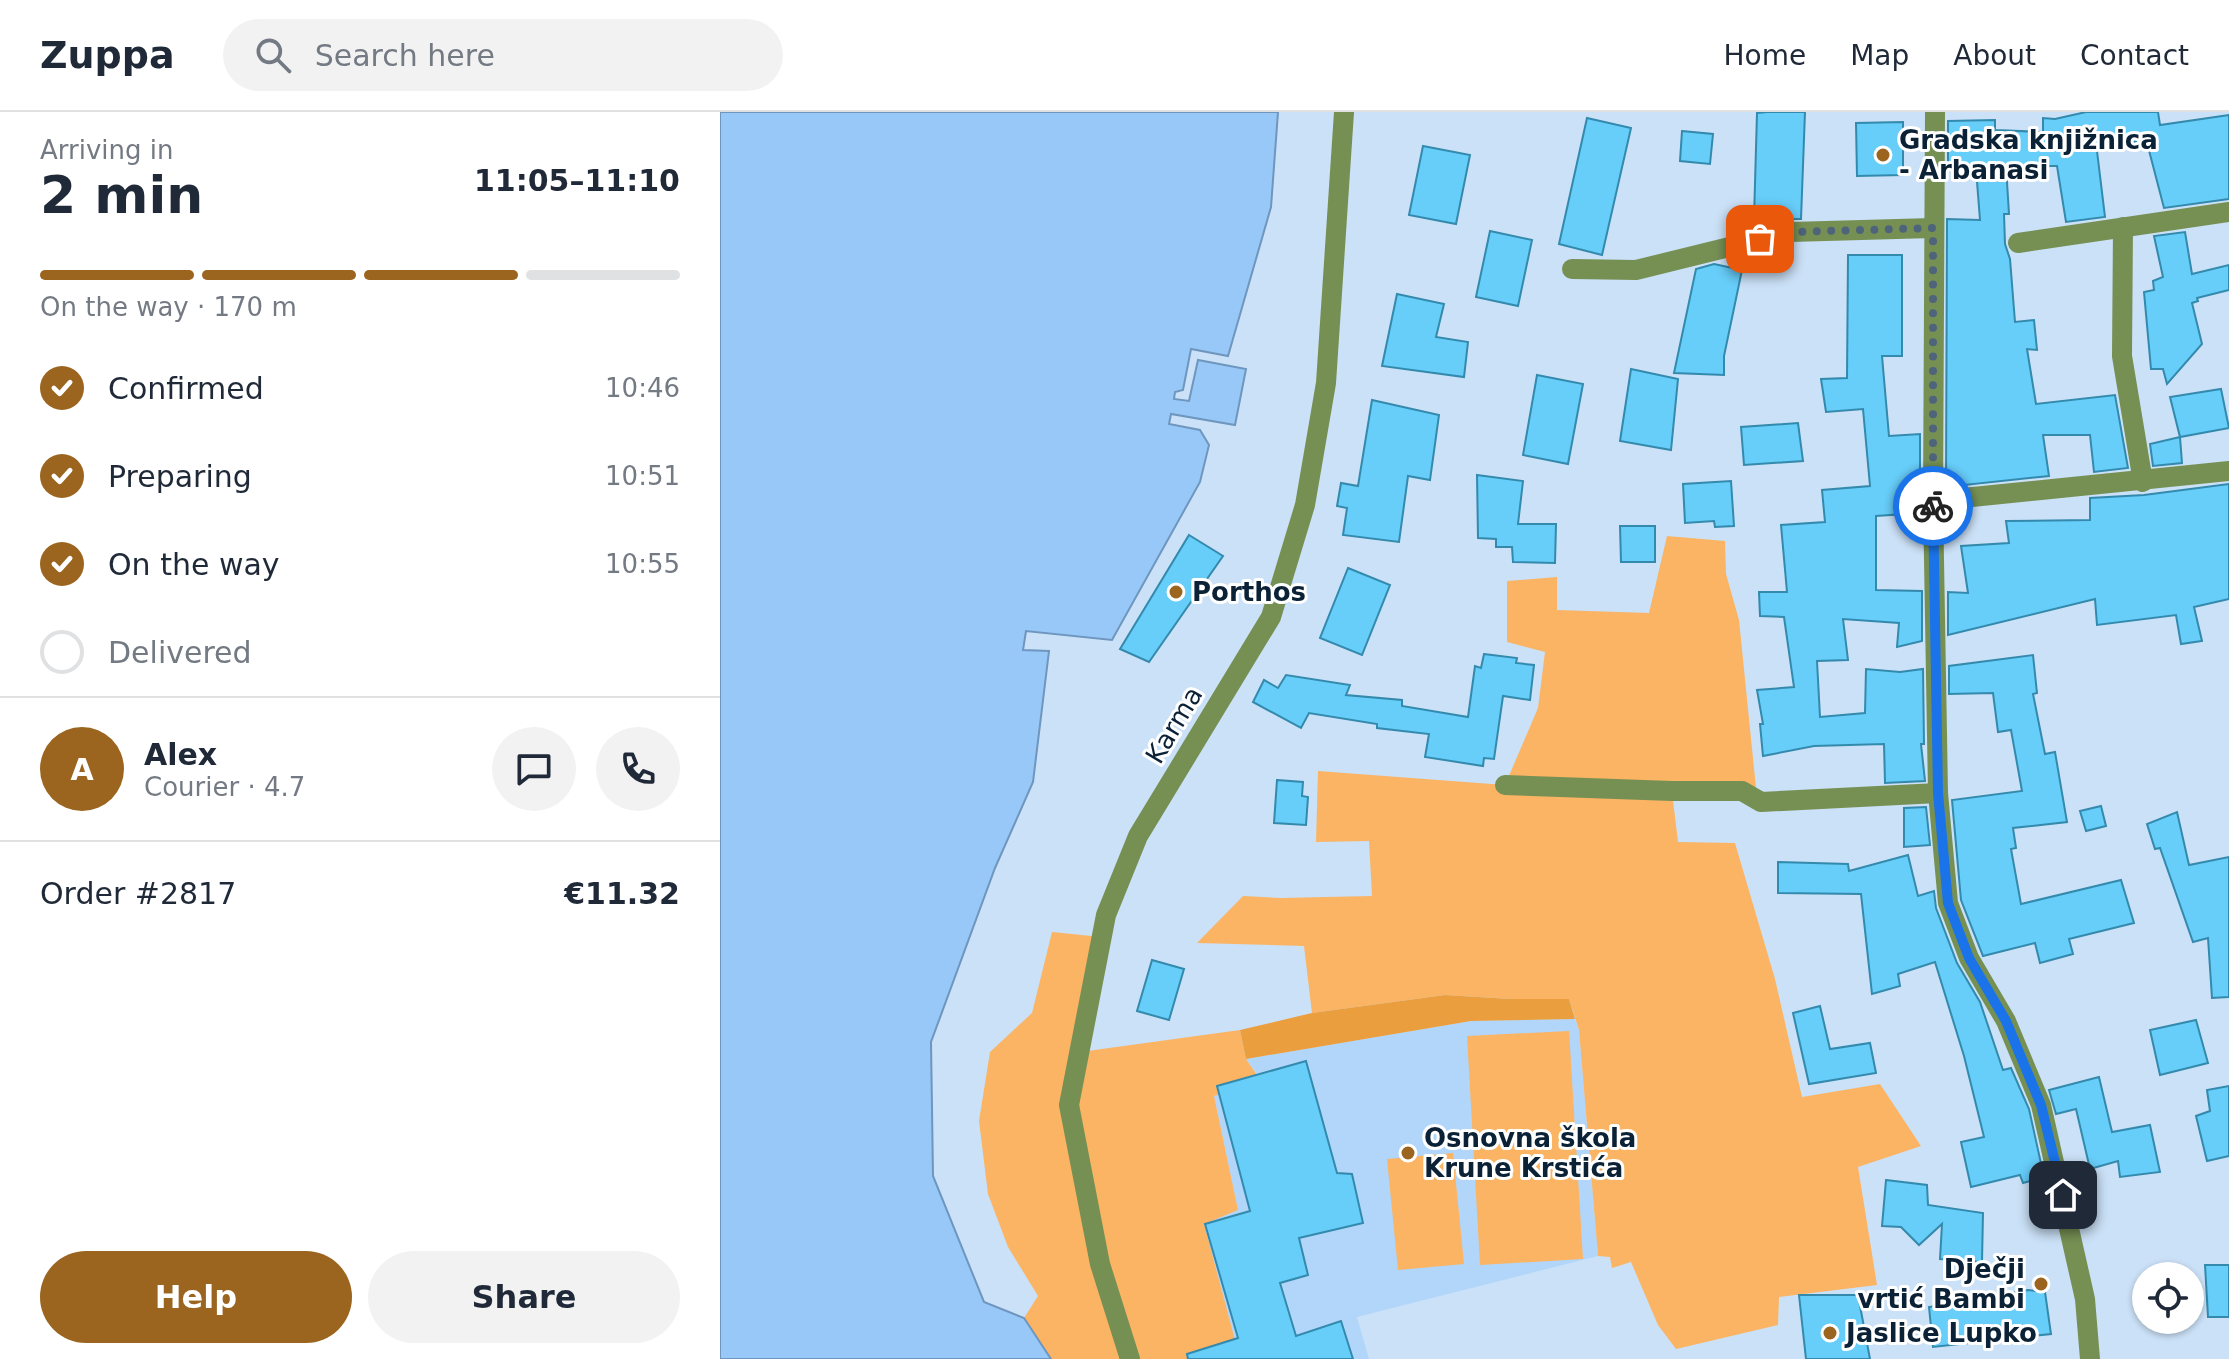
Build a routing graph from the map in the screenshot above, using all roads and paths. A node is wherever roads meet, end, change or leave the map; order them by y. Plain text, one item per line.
1 (1344, 112) edge
2 (1935, 112) edge
3 (2229, 212) edge
4 (2123, 227) junction
5 (1933, 228) junction
6 (2018, 243) dead end
7 (1572, 269) dead end
8 (2229, 471) edge
9 (2143, 482) junction
10 (1933, 501) junction
11 (1505, 785) dead end
12 (1938, 793) junction
13 (1130, 1359) edge
14 (2090, 1359) edge

1 - 13 street, Karma
2 - 5 street
3 - 4 street
4 - 6 street
4 - 9 street
5 - 7 street
5 - 10 street
8 - 9 street
9 - 10 street
10 - 12 street
11 - 12 street
12 - 14 street

